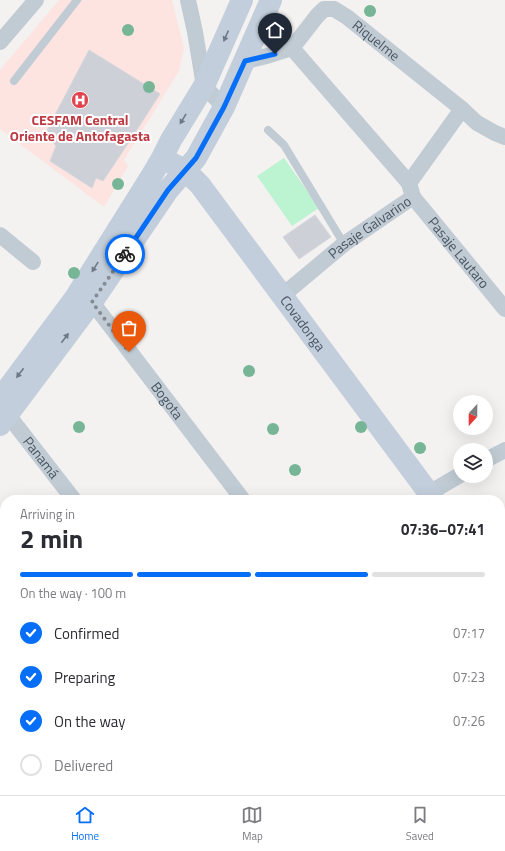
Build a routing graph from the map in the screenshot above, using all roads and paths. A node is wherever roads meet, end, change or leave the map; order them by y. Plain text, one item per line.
1 (36, 0) edge
2 (77, 0) edge
3 (188, 0) edge
4 (242, 0) edge
5 (271, 0) edge
6 (0, 42) edge
7 (292, 48) junction
8 (245, 61) junction
9 (14, 81) dead end
10 (204, 86) junction
11 (224, 107) junction
12 (462, 109) junction
13 (268, 130) dead end
14 (505, 137) edge
15 (162, 158) junction
16 (186, 171) junction
17 (411, 190) junction
18 (0, 235) edge
19 (344, 244) junction
20 (33, 262) dead end
21 (283, 295) junction
22 (92, 302) junction
23 (505, 309) edge
24 (3, 413) edge
25 (505, 450) edge
26 (493, 456) edge
27 (453, 480) edge
28 (70, 495) edge
29 (239, 495) edge
30 (430, 495) edge
31 (432, 495) edge

1 - 6 street
2 - 9 lane
3 - 10 street
4 -> 10 main road
5 - 8 main road
7 - 8 street
7 - 12 street, Riquelme
7 - 17 street, Pasaje Lautaro
8 - 11 main road
10 - 11 street
10 -> 15 main road
11 - 16 main road
12 - 14 street, Riquelme
12 - 17 street, Pasaje Galvarino
13 - 19 lane
15 - 16 main road, Covadonga
15 -> 24 main road
16 - 21 main road, Covadonga
16 - 22 main road
17 - 19 street, Pasaje Galvarino
17 - 23 street, Pasaje Lautaro
18 - 20 street
19 - 21 street, Pasaje Galvarino
21 - 30 main road, Covadonga
24 -> 22 main road
22 - 29 street, Bogota
24 - 28 street, Panamá
25 - 26 street
27 - 31 street

